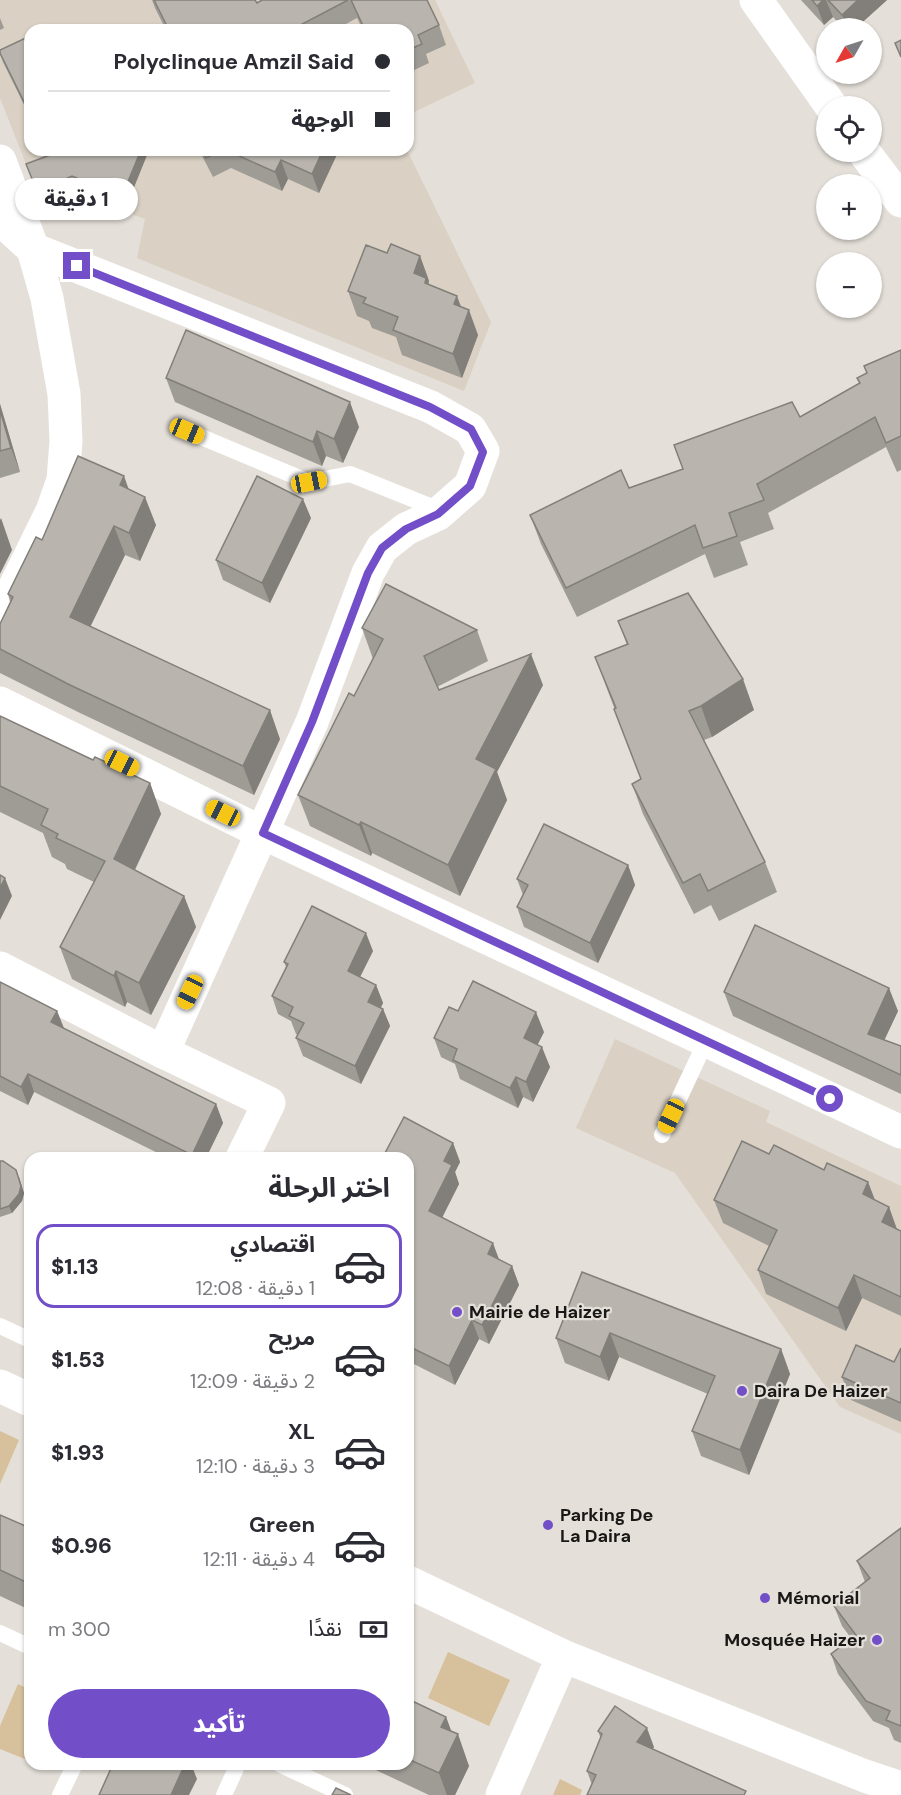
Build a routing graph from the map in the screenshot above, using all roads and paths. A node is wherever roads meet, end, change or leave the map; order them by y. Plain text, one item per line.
1 (756, 0) edge
2 (824, 96) edge
3 (0, 161) edge
4 (872, 162) edge
5 (901, 201) edge
6 (0, 219) edge
7 (33, 249) junction
8 (187, 431) dead end
9 (442, 511) junction
10 (0, 617) edge
11 (0, 703) edge
12 (263, 833) junction
13 (0, 968) edge
14 (706, 1041) junction
15 (163, 1052) junction
16 (901, 1132) edge
17 (662, 1135) dead end
18 (245, 1152) edge
19 (0, 1326) edge
20 (24, 1337) edge
21 (0, 1386) edge
22 (24, 1397) edge
23 (414, 1585) edge
24 (0, 1633) edge
25 (24, 1644) edge
26 (563, 1656) junction
27 (72, 1770) edge
28 (235, 1770) edge
29 (290, 1770) edge
30 (901, 1788) edge
31 (334, 1793) edge
32 (60, 1795) edge
33 (224, 1795) edge
34 (502, 1795) edge

1 - 2 street
3 - 7 street
4 - 5 street
6 - 7 street
7 - 9 street
7 - 10 street
8 - 9 lane
9 - 12 street
11 - 12 street
12 - 14 street
12 - 15 street
13 - 15 street
14 - 16 street
14 - 17 lane
15 - 18 street
19 - 20 lane
21 - 22 street
23 - 26 street
24 - 25 lane
26 - 30 street
26 - 34 street
27 - 32 lane
28 - 33 lane
29 - 31 lane

